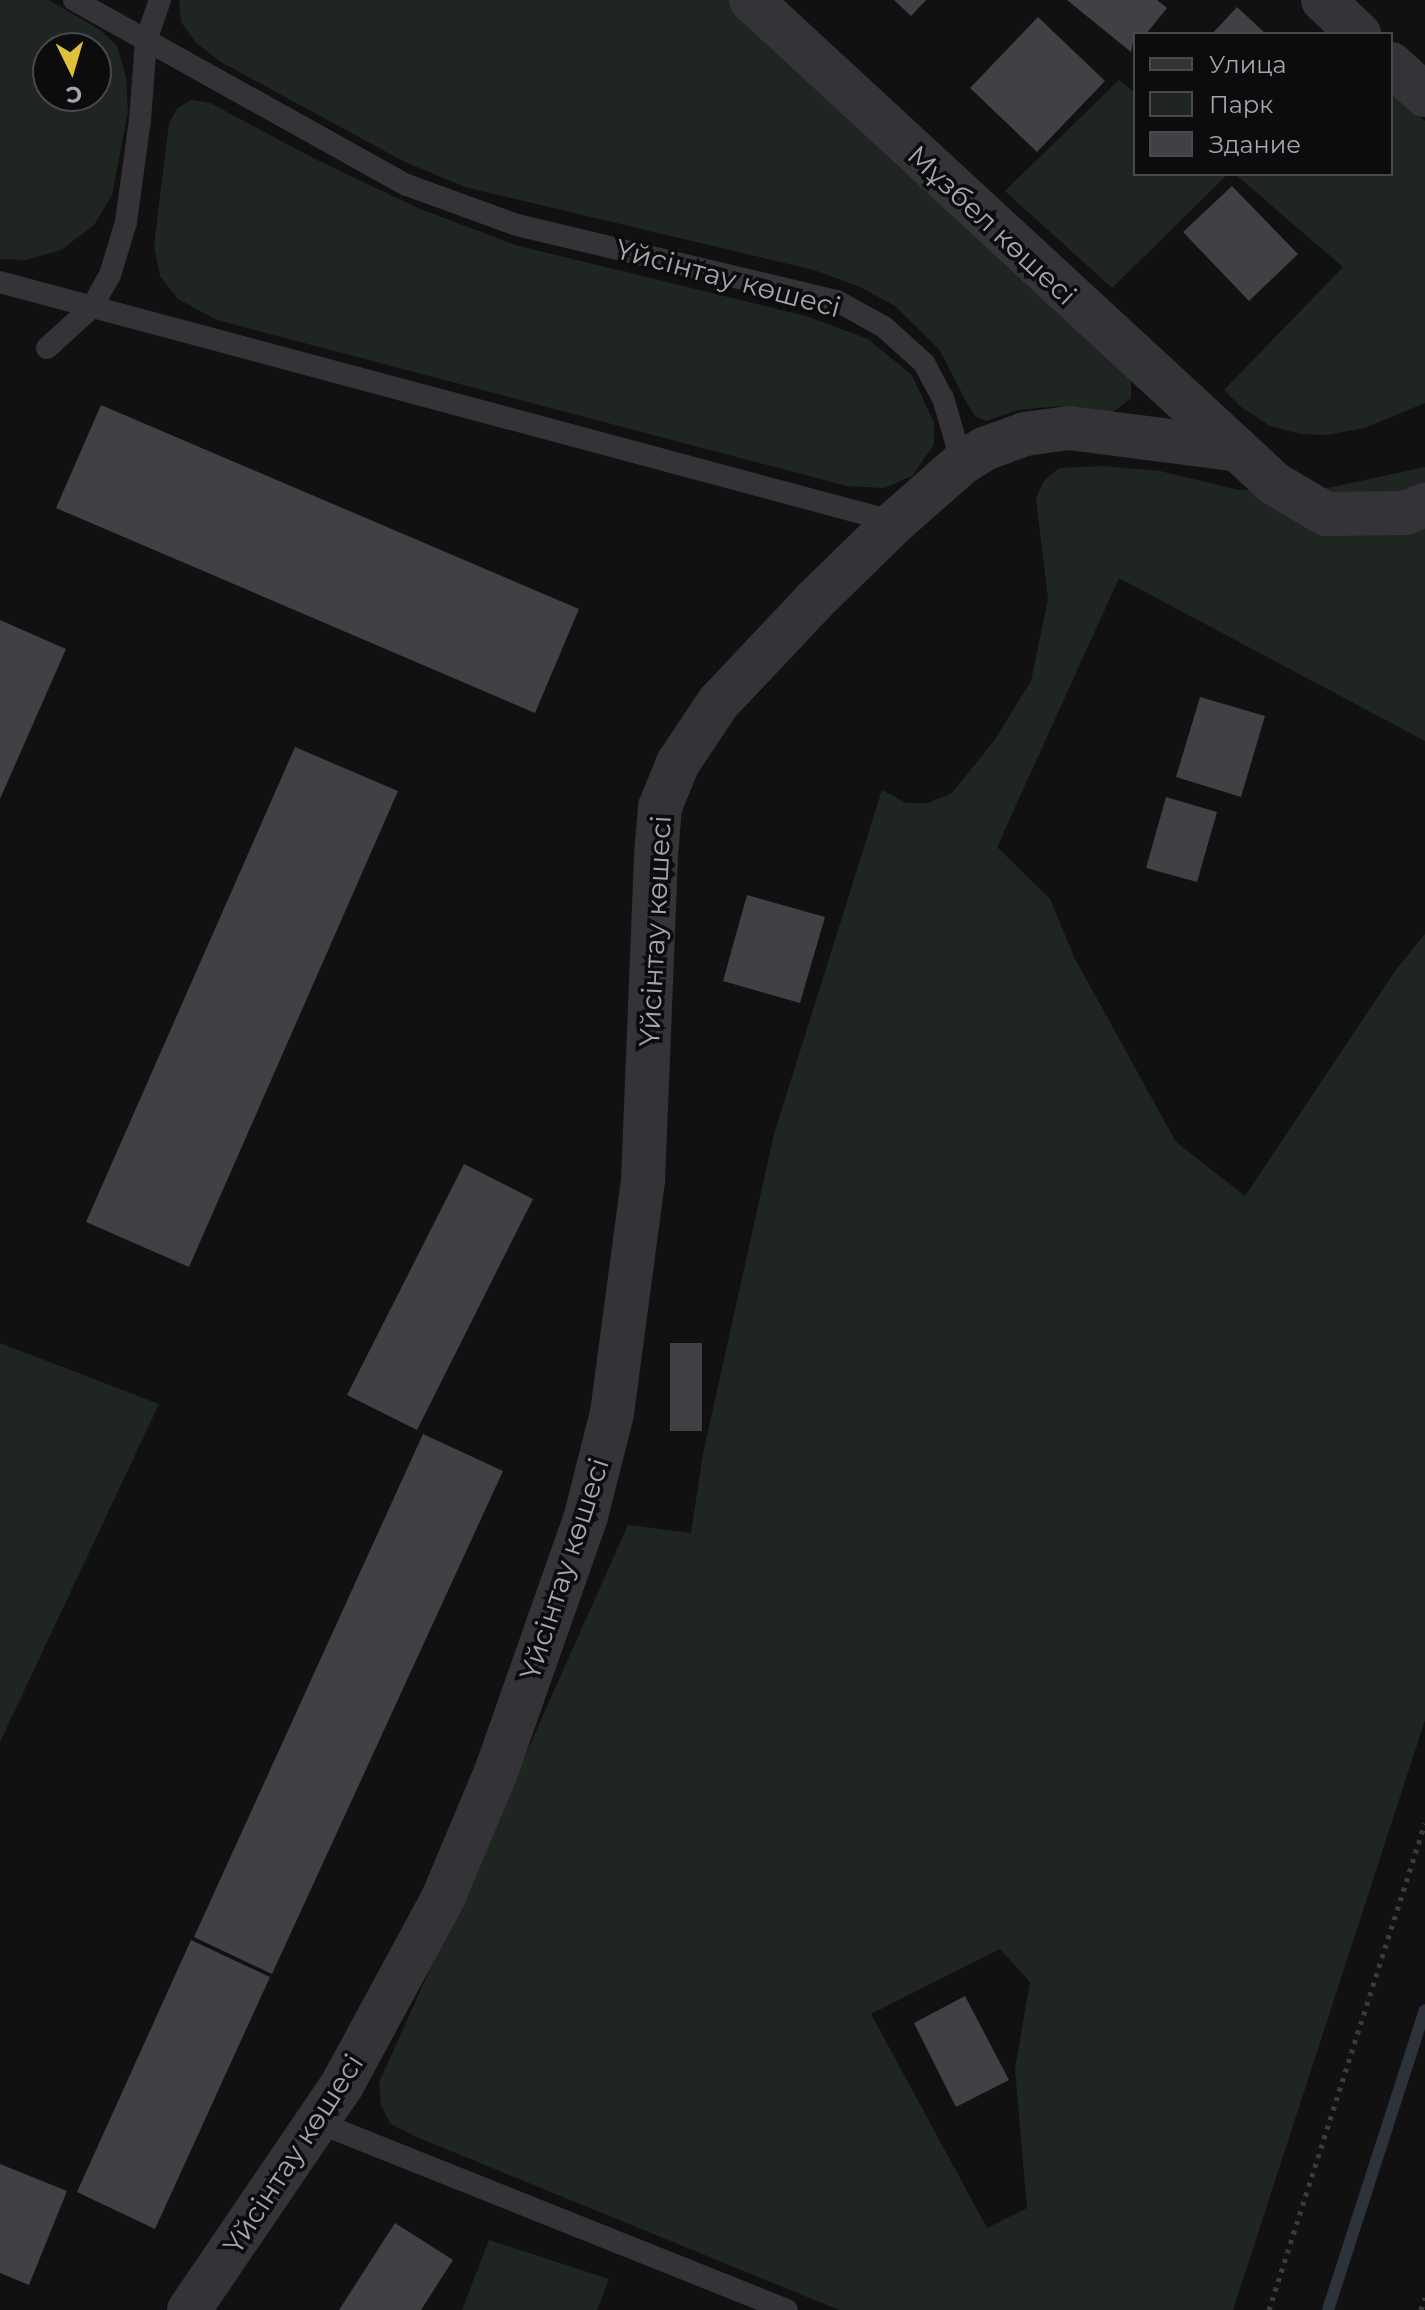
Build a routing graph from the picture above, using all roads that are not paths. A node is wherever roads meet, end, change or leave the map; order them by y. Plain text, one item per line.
1 (74, 0) edge
2 (160, 0) edge
3 (751, 0) edge
4 (1323, 0) edge
5 (1357, 32) edge
6 (146, 40) junction
7 (1393, 66) edge
8 (1425, 95) edge
9 (0, 282) edge
10 (92, 307) junction
11 (47, 348) dead end
12 (1234, 449) junction
13 (962, 463) junction
14 (1425, 505) edge
15 (895, 522) junction
16 (317, 2122) junction
17 (189, 2310) edge
18 (787, 2310) edge

1 - 6 lane, Үйсінтау көшесі
2 - 6 lane
3 - 12 street, Мұзбел көшесі
4 - 5 street
6 - 10 lane
6 - 13 lane, Үйсінтау көшесі
7 - 8 street
9 - 10 lane
10 - 11 lane
10 - 15 lane
12 - 13 street
12 - 14 street, Мұзбел көшесі
13 - 15 street, Үйсінтау көшесі
15 - 16 street, Үйсінтау көшесі
16 - 17 street, Үйсінтау көшесі
16 - 18 lane

